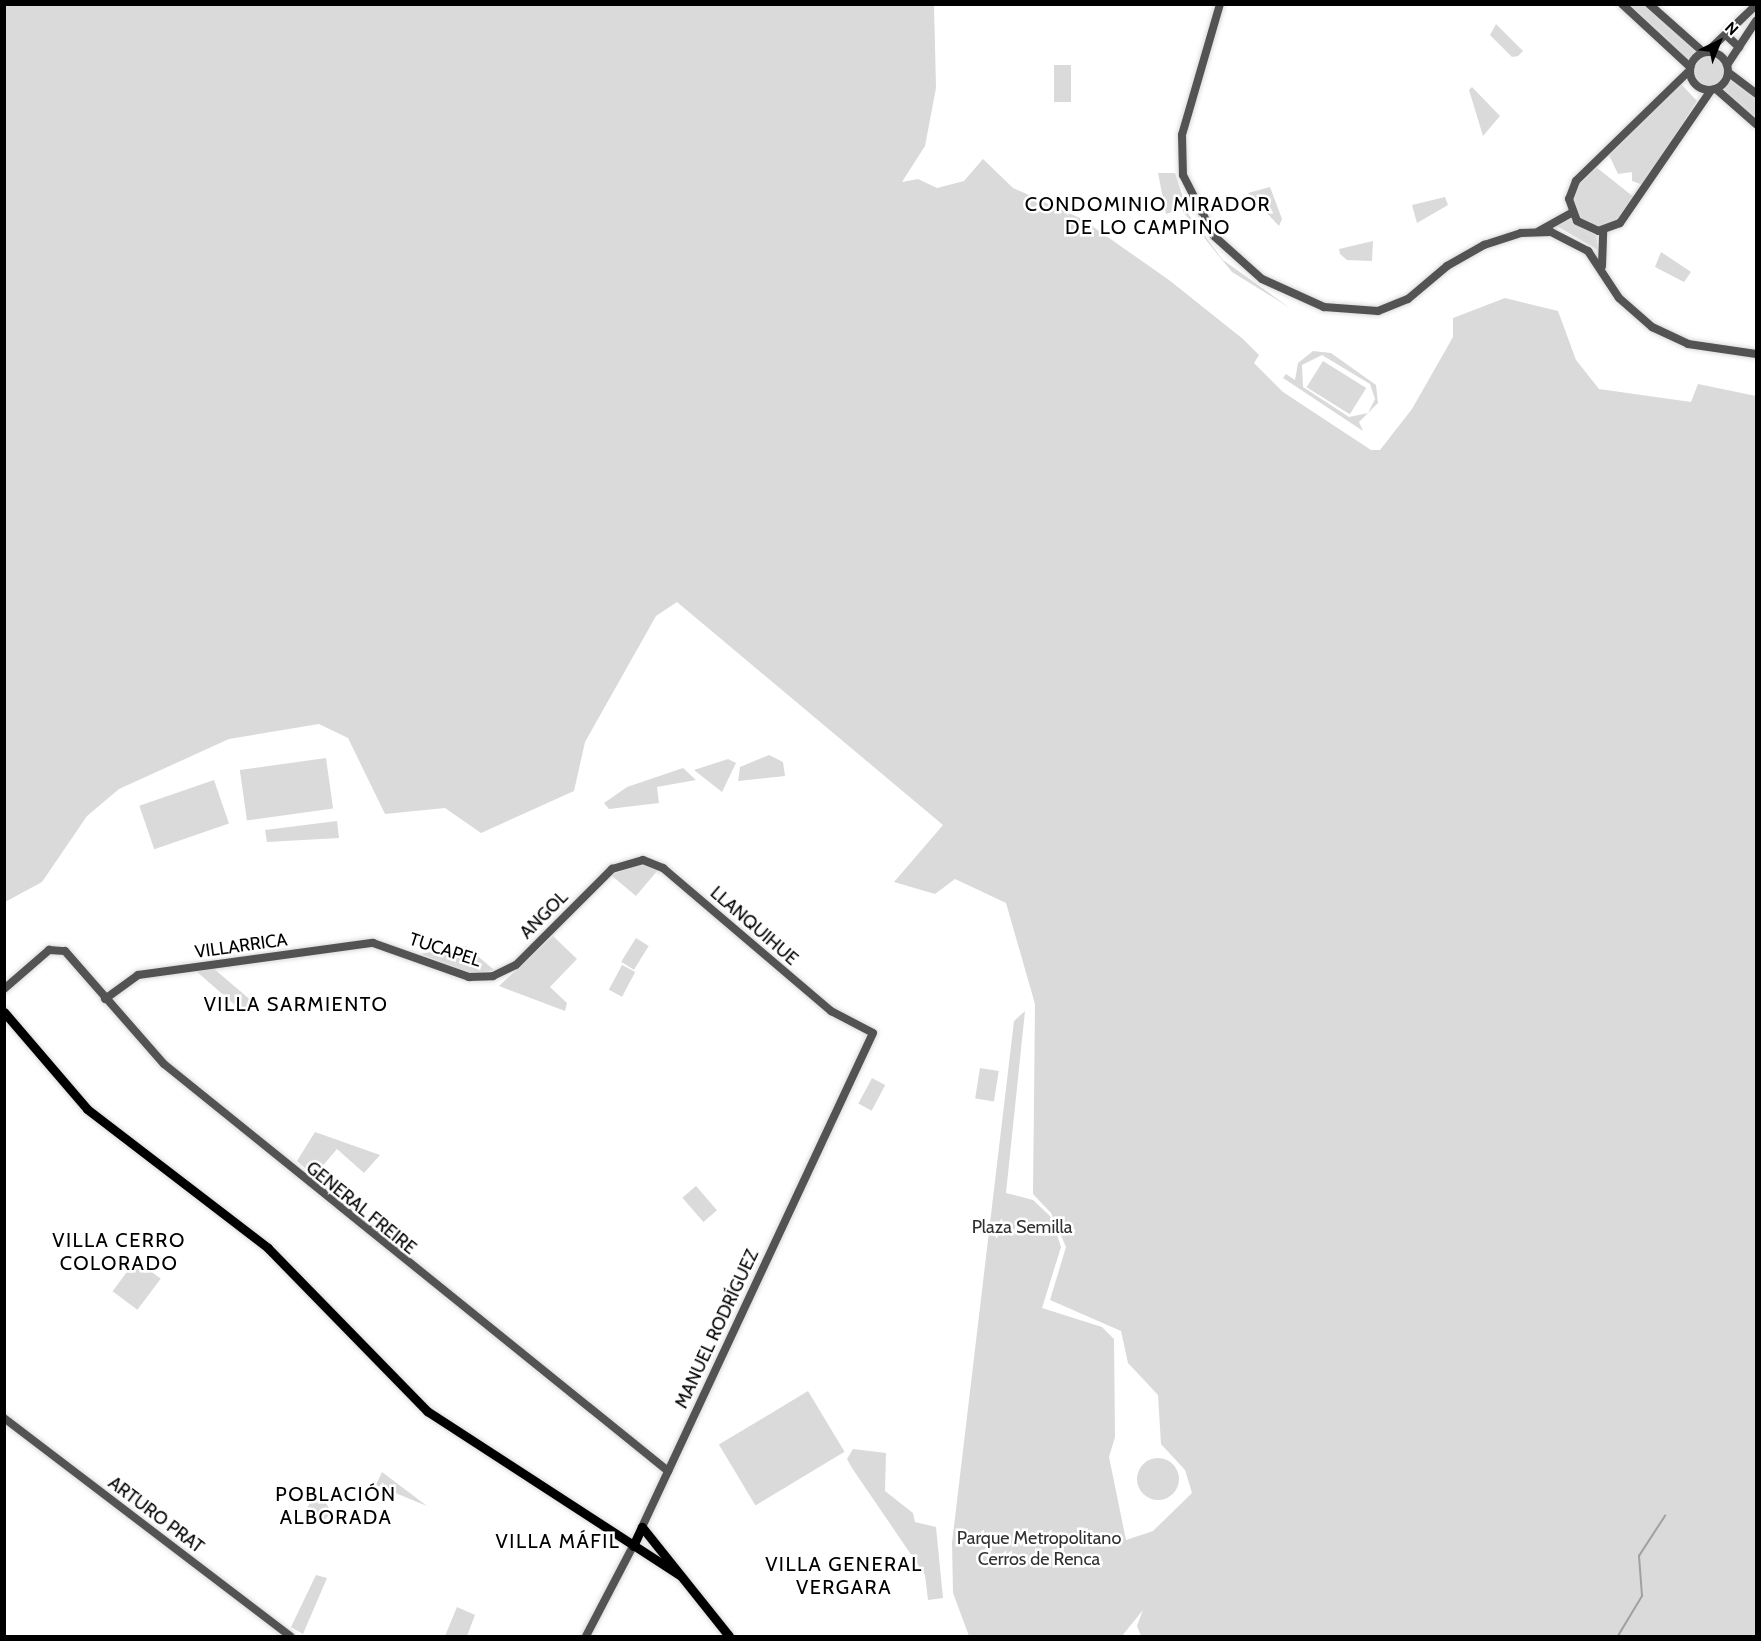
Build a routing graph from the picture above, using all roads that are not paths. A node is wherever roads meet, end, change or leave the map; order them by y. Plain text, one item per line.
1 (1220, 4) edge
2 (1622, 4) edge
3 (1649, 4) edge
4 (1756, 5) edge
5 (1756, 21) edge
6 (1726, 35) junction
7 (1740, 47) junction
8 (1706, 52) junction
9 (1690, 69) junction
10 (1728, 69) junction
11 (1713, 90) junction
12 (1756, 93) edge
13 (1756, 124) edge
14 (1572, 213) junction
15 (1538, 231) junction
16 (1603, 231) junction
17 (1602, 266) junction
18 (1756, 354) edge
19 (612, 869) joint
20 (388, 946) joint
21 (493, 976) joint
22 (4, 989) edge
23 (105, 999) junction
24 (4, 1012) edge
25 (4, 1020) edge
26 (15, 1024) junction
27 (873, 1033) joint
28 (4, 1418) edge
29 (668, 1471) junction
30 (642, 1527) junction
31 (633, 1546) junction
32 (680, 1575) junction
33 (290, 1636) edge
34 (586, 1636) edge
35 (729, 1636) edge

1 - 15 street
2 - 9 street
3 - 8 street
4 - 6 street
5 - 7 street
6 - 7 street
6 - 8 street
7 - 10 street
8 - 9 street
8 - 10 street
9 - 11 street
9 - 14 street
10 - 11 street
10 - 12 street
11 - 13 street
11 - 16 street
14 - 15 street
14 - 16 street
15 - 17 street
16 - 17 street
17 - 18 street
19 - 21 street, ANGOL
19 - 27 street, LLANQUIHUE
20 - 21 street, TUCAPEL
20 - 23 street, VILLARRICA
22 - 23 street, GENERAL FREIRE
23 - 29 street, GENERAL FREIRE
24 - 26 main road
25 - 26 main road
26 - 31 main road
27 - 29 street, MANUEL RODRÍGUEZ
28 - 33 street, ARTURO PRAT
29 - 30 street, MANUEL RODRÍGUEZ
30 - 31 main road, MANUEL RODRÍGUEZ
30 - 32 main road
31 - 32 main road
31 - 34 street, MANUEL RODRÍGUEZ
32 - 35 main road

